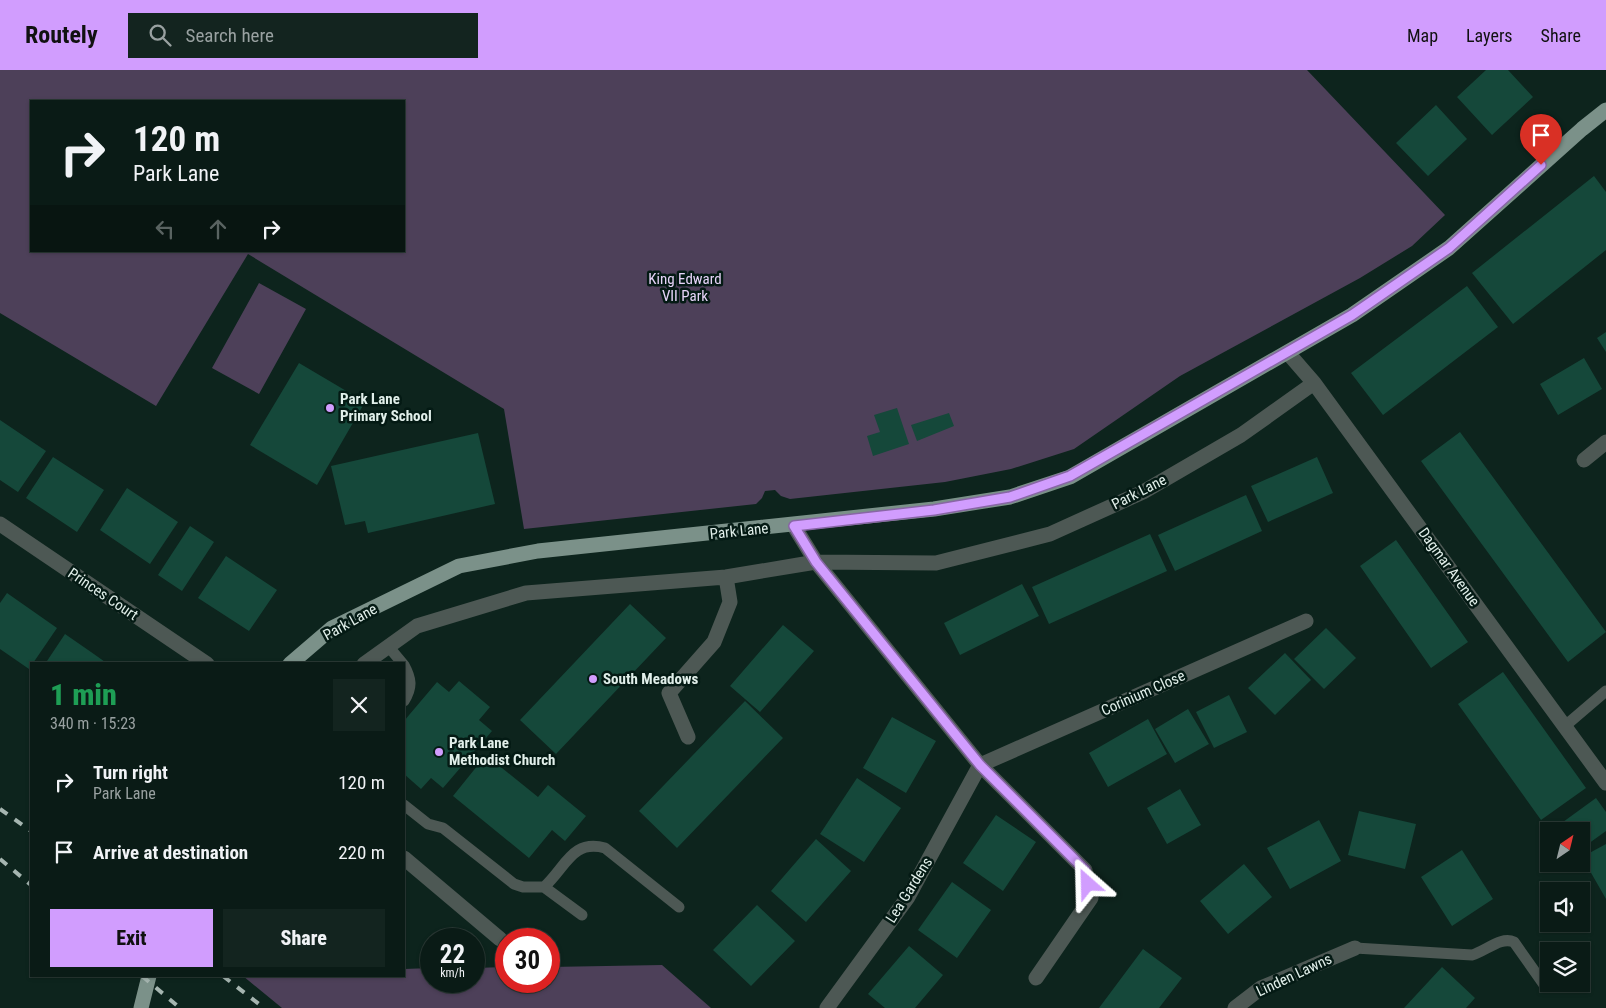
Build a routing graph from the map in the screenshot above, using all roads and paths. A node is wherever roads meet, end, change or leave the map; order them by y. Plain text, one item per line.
1 (1606, 110) edge
2 (1288, 354) junction
3 (1314, 383) junction
4 (1606, 442) edge
5 (1584, 460) dead end
6 (0, 524) edge
7 (794, 526) junction
8 (816, 562) junction
9 (726, 577) junction
10 (1306, 621) dead end
11 (388, 646) junction
12 (203, 662) edge
13 (292, 662) edge
14 (367, 662) edge
15 (401, 662) edge
16 (405, 668) edge
17 (1606, 691) edge
18 (405, 698) edge
19 (1565, 726) junction
20 (688, 737) dead end
21 (980, 765) junction
22 (1606, 783) edge
23 (405, 806) edge
24 (405, 859) edge
25 (544, 887) junction
26 (679, 908) dead end
27 (582, 915) dead end
28 (495, 935) edge
29 (1355, 948) joint
30 (149, 977) edge
31 (1036, 978) dead end
32 (1540, 979) edge
33 (141, 1008) edge
34 (827, 1008) edge
35 (1235, 1008) edge

1 - 2 main road, Park Lane
2 - 3 street, Dagmar Avenue
2 - 7 main road, Park Lane
3 - 8 street, Park Lane
3 - 19 street, Dagmar Avenue
4 - 5 street
6 - 12 street, Princes Court
7 - 8 street
7 - 13 main road, Park Lane
8 - 9 street, Park Lane
8 - 21 street
9 - 11 street, Park Lane
9 - 20 street
10 - 21 street, Corinium Close
11 - 14 street, Park Lane
11 - 15 lane
16 - 18 lane
17 - 19 lane
19 - 22 street, Dagmar Avenue
21 - 31 street
21 - 34 street, Lea Gardens
23 - 25 lane
24 - 28 street
25 - 26 lane
25 - 27 lane
29 - 32 lane
29 - 35 street, Linden Lawns
30 - 33 main road

